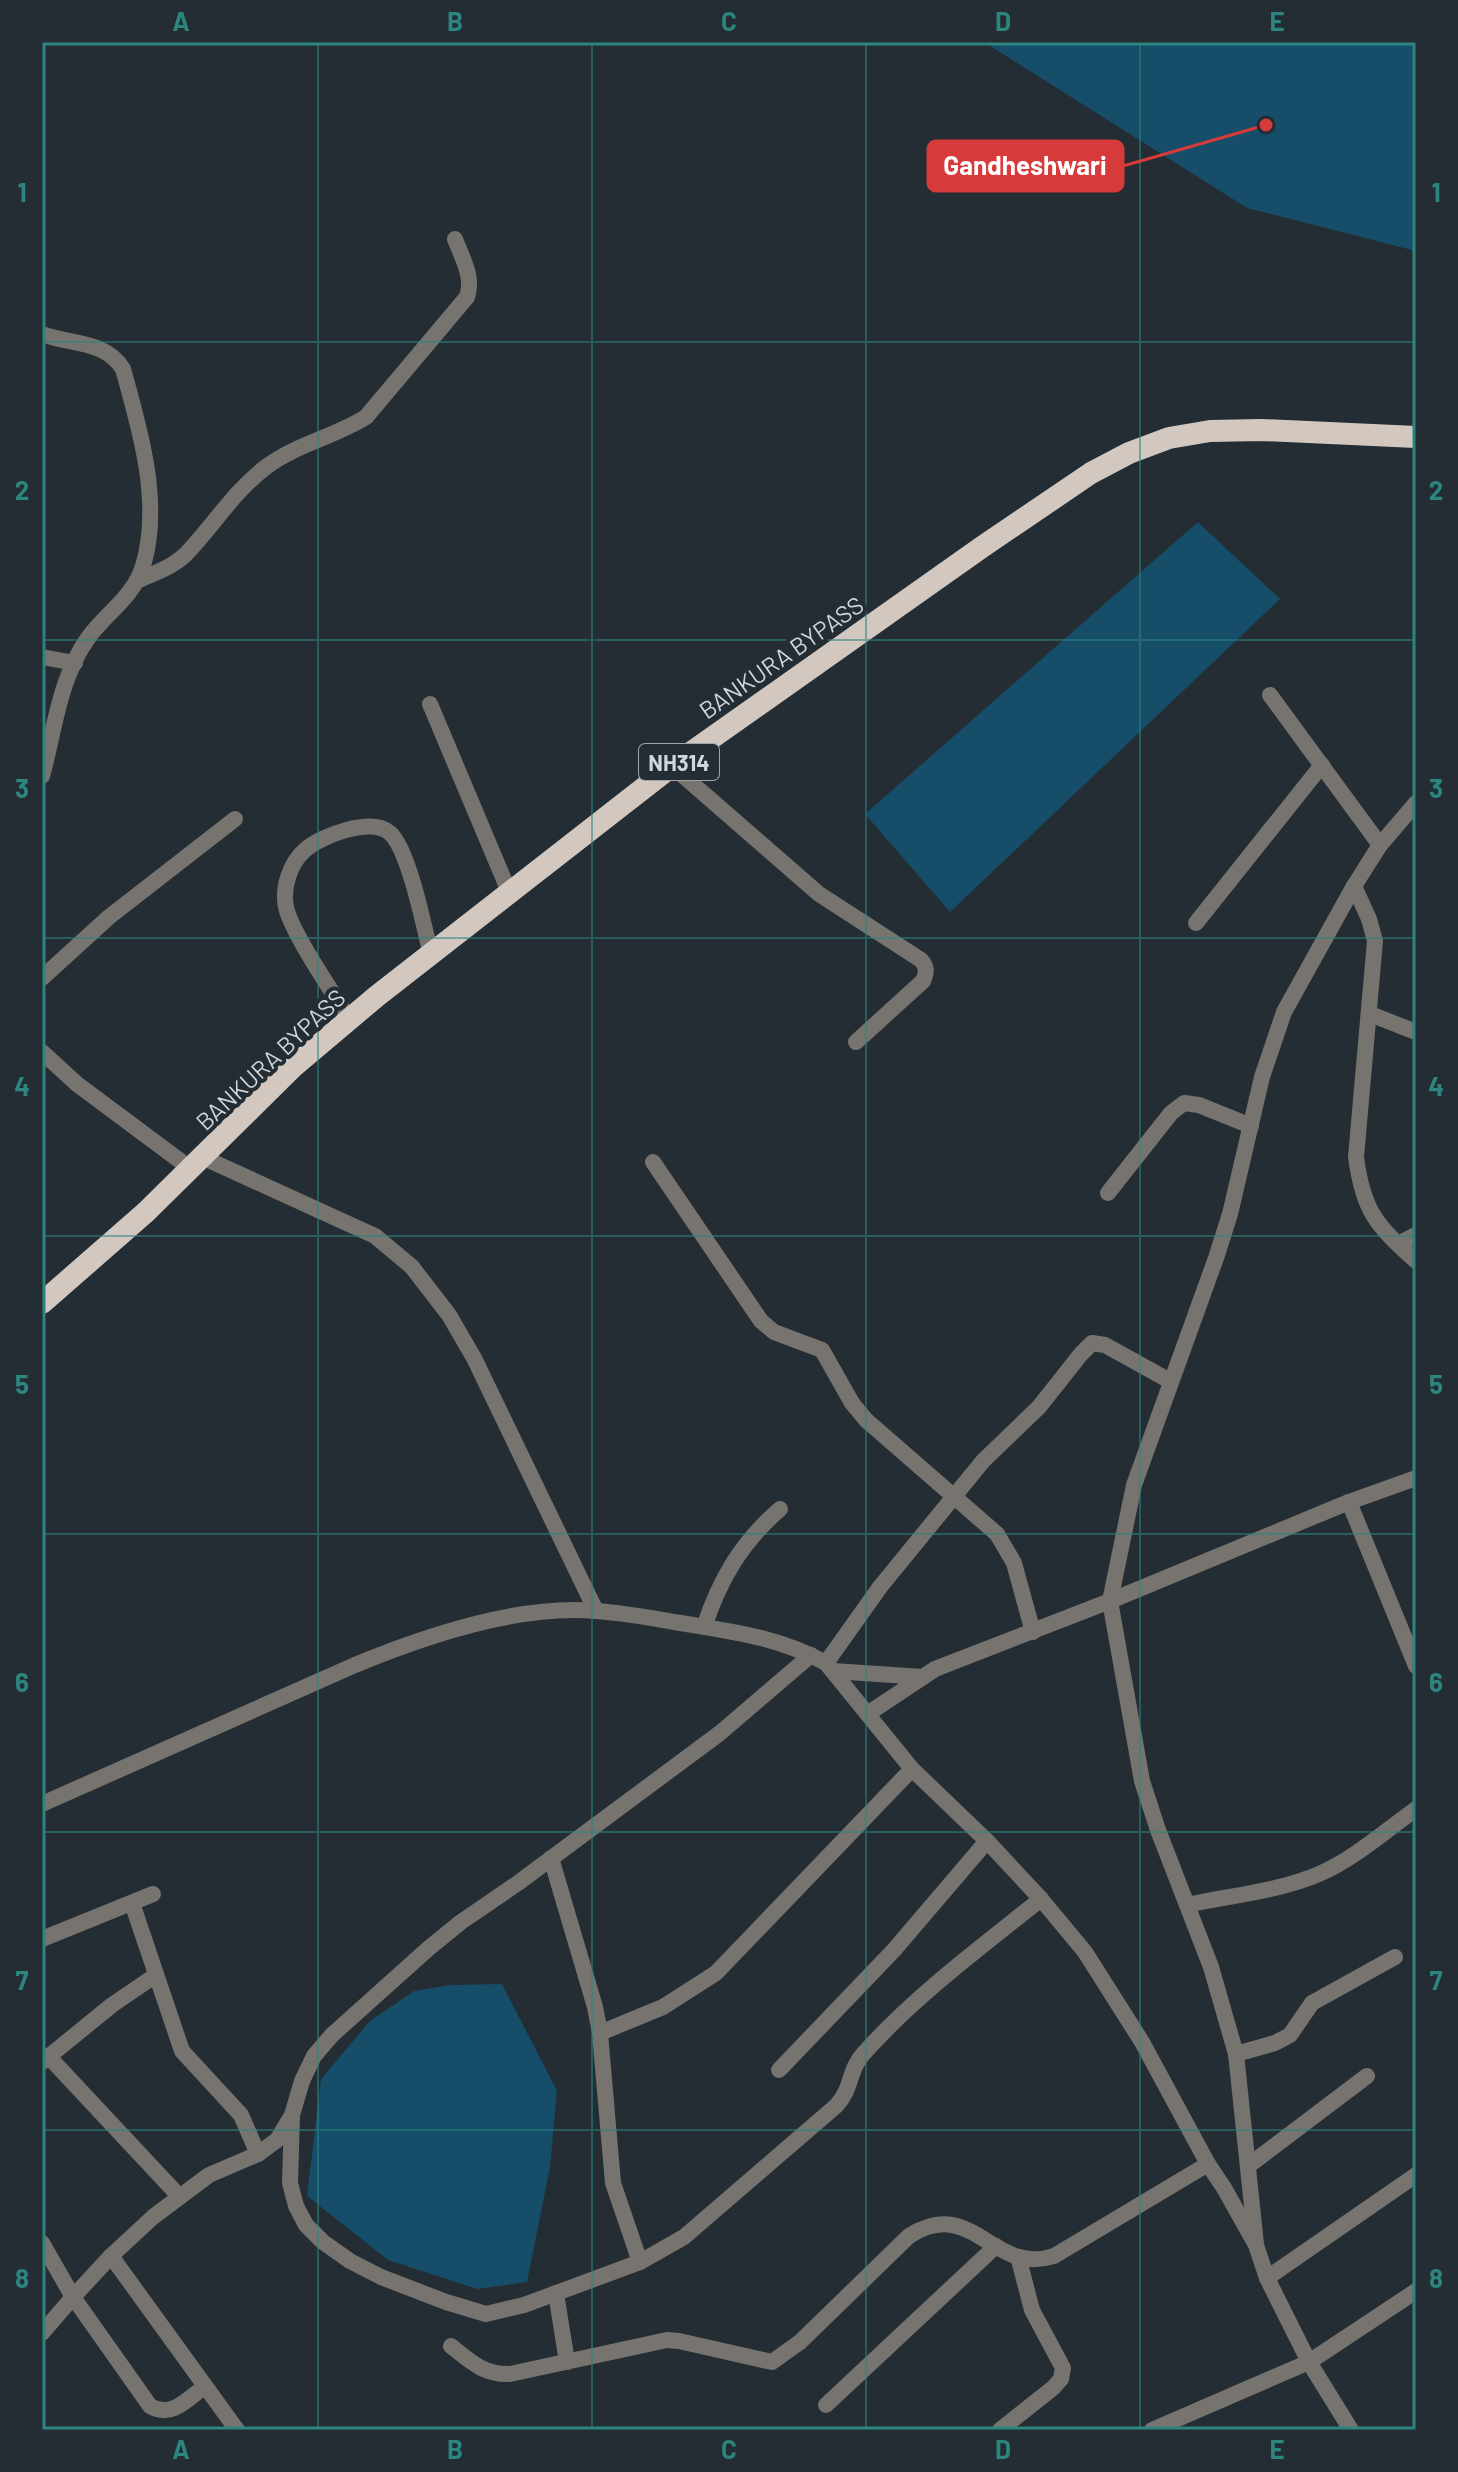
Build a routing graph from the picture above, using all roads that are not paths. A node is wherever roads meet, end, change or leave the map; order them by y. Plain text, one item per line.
1 (455, 239) dead end
2 (42, 334) edge
3 (1416, 437) edge
4 (137, 581) junction
5 (42, 657) edge
6 (75, 663) junction
7 (1270, 695) dead end
8 (430, 704) dead end
9 (45, 757) edge
10 (1322, 765) junction
11 (672, 766) junction
12 (42, 776) edge
13 (1416, 803) edge
14 (235, 819) dead end
15 (1380, 845) junction
16 (1354, 886) junction
17 (510, 894) junction
18 (1196, 923) dead end
19 (431, 955) junction
20 (42, 978) edge
21 (1370, 1014) junction
22 (349, 1019) junction
23 (1416, 1032) edge
24 (856, 1042) dead end
25 (42, 1052) edge
26 (1251, 1126) junction
27 (653, 1162) dead end
28 (196, 1163) junction
29 (1108, 1193) dead end
30 (1416, 1235) edge
31 (1398, 1244) junction
32 (1416, 1261) edge
33 (42, 1303) edge
34 (1170, 1381) junction
35 (1416, 1478) edge
36 (953, 1497) junction
37 (1349, 1502) junction
38 (780, 1509) dead end
39 (1110, 1601) junction
40 (596, 1611) junction
41 (704, 1627) junction
42 (1033, 1632) junction
43 (823, 1663) junction
44 (1416, 1666) edge
45 (923, 1677) junction
46 (869, 1713) junction
47 (912, 1769) junction
48 (42, 1804) edge
49 (1416, 1809) edge
50 (987, 1841) junction
51 (551, 1858) junction
52 (153, 1894) dead end
53 (1041, 1899) junction
54 (132, 1903) junction
55 (1187, 1905) junction
56 (42, 1939) edge
57 (1395, 1957) dead end
58 (156, 1975) junction
59 (600, 2033) junction
60 (1236, 2054) junction
61 (45, 2060) edge
62 (779, 2070) dead end
63 (1367, 2076) dead end
64 (292, 2115) junction
65 (258, 2154) junction
66 (1208, 2164) junction
67 (1248, 2166) junction
68 (1416, 2175) edge
69 (180, 2197) junction
70 (42, 2243) edge
71 (1256, 2245) junction
72 (996, 2246) junction
73 (111, 2256) junction
74 (1019, 2260) junction
75 (640, 2262) junction
76 (1267, 2278) junction
77 (1416, 2291) edge
78 (556, 2293) junction
79 (73, 2297) junction
80 (42, 2333) edge
81 (451, 2346) dead end
82 (567, 2362) junction
83 (1309, 2362) junction
84 (205, 2386) junction
85 (826, 2405) dead end
86 (237, 2430) edge
87 (1000, 2430) edge
88 (1152, 2430) edge
89 (1351, 2430) edge

1 - 4 street
2 - 4 street
3 - 11 highway, BANKURA BYPASS / NH314
4 - 6 street
5 - 6 street
6 - 9 street
7 - 10 street
8 - 17 street
9 - 12 street
10 - 15 street
10 - 18 street
11 - 17 highway, BANKURA BYPASS / NH314
11 - 24 street
13 - 15 street
14 - 20 street
15 - 16 street
16 - 21 street
16 - 26 street
17 - 19 highway, BANKURA BYPASS / NH314
19 - 22 highway, BANKURA BYPASS / NH314
19 - 22 street
21 - 23 street
21 - 31 street
22 - 28 highway, BANKURA BYPASS / NH314
25 - 28 street
26 - 29 street
26 - 34 street
27 - 36 street
28 - 33 highway, BANKURA BYPASS / NH314
28 - 40 street
30 - 31 street
31 - 32 street
34 - 36 street
34 - 39 street
35 - 37 street
36 - 42 street
36 - 43 street
37 - 39 street
37 - 44 street
38 - 41 street
39 - 42 street
39 - 55 street
40 - 41 street
40 - 48 street
41 - 43 street
42 - 45 street
43 - 45 street
43 - 46 street
43 - 51 street
45 - 46 street
46 - 47 street
47 - 50 street
47 - 59 street
49 - 55 street
50 - 53 street
50 - 62 street
51 - 59 street
51 - 64 street
52 - 54 street
53 - 66 street
53 - 75 street
54 - 56 street
54 - 58 street
55 - 60 street
57 - 60 street
58 - 61 street
58 - 65 street
59 - 75 street
60 - 67 street
61 - 69 street
63 - 67 street
64 - 65 street
64 - 78 street
65 - 69 street
66 - 71 street
66 - 74 street
67 - 71 street
68 - 76 street
69 - 73 street
70 - 79 street
71 - 76 street
72 - 74 street
72 - 82 street
72 - 85 street
73 - 79 street
73 - 84 street
74 - 87 street
75 - 78 street
76 - 83 street
77 - 83 street
78 - 82 street
79 - 80 street
79 - 84 street
81 - 82 street
83 - 88 street
83 - 89 street
84 - 86 street

